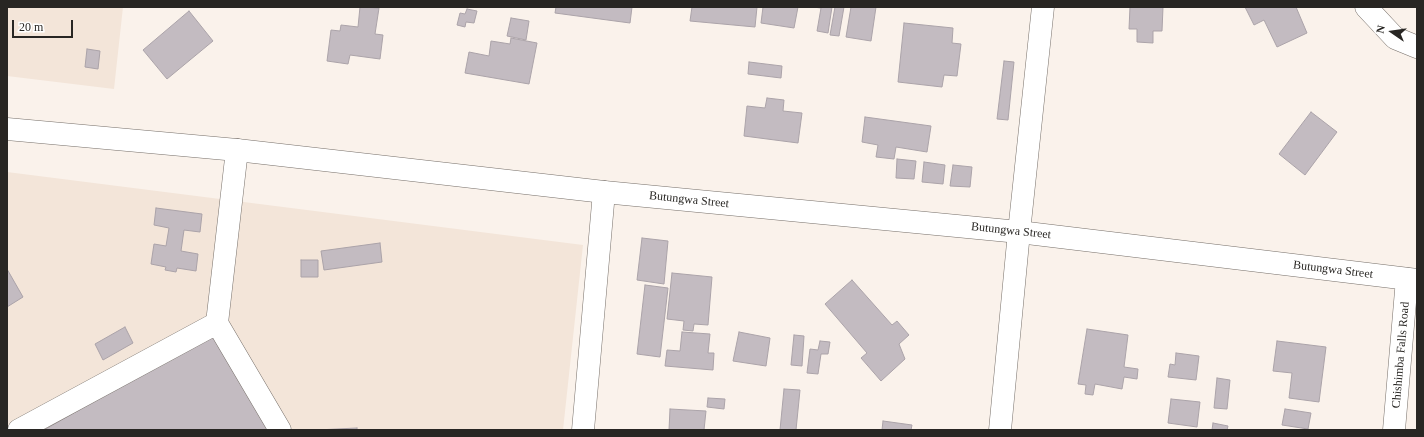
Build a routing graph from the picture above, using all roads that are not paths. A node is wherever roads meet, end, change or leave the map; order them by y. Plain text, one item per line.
1 (1043, 7) edge
2 (1366, 7) edge
3 (1417, 47) edge
4 (7, 129) edge
5 (237, 150) junction
6 (604, 192) junction
7 (1019, 232) junction
8 (1412, 279) edge
9 (217, 323) junction
10 (19, 430) edge
11 (280, 430) edge
12 (583, 430) edge
13 (1000, 430) edge
14 (1394, 430) edge

1 - 7 main road
2 - 3 main road
4 - 5 main road, Butungwa Street
5 - 6 main road, Butungwa Street
5 - 9 main road
6 - 7 main road, Butungwa Street
6 - 12 main road
7 - 8 main road, Butungwa Street
7 - 13 main road
8 - 14 main road, Chishimba Falls Road
9 - 10 main road
9 - 11 main road

